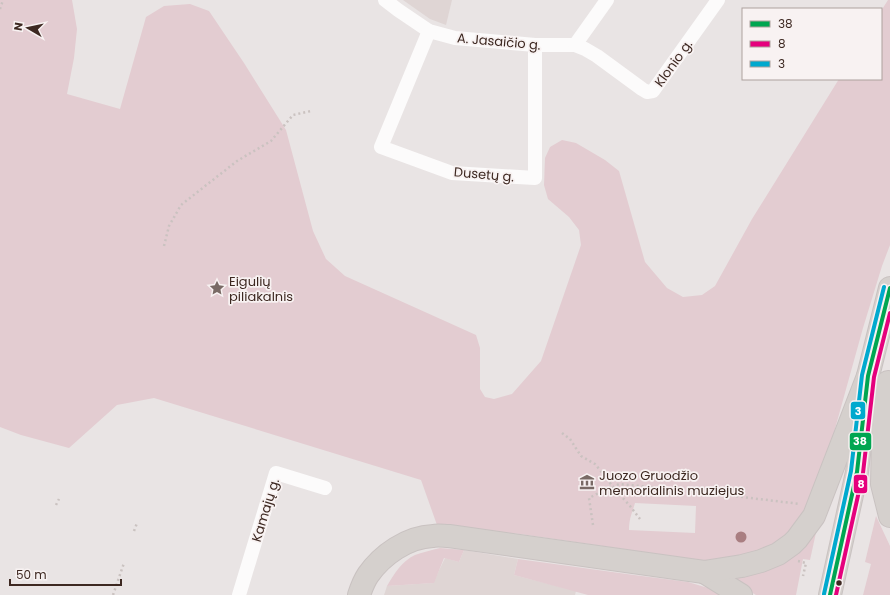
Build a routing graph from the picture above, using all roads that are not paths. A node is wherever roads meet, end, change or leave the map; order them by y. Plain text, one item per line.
1 (385, 0) edge
2 (607, 0) edge
3 (718, 0) edge
4 (429, 30) junction
5 (535, 45) junction
6 (575, 45) junction
7 (890, 288) edge
8 (868, 376) junction
9 (889, 380) edge
10 (857, 472) junction
11 (325, 488) dead end
12 (890, 516) edge
13 (704, 572) junction
14 (239, 595) edge
15 (359, 595) edge
16 (741, 595) edge
17 (830, 595) edge

1 - 4 street, A. Jasaičio g.
2 - 6 street
3 - 6 street, Klonio g.
4 - 5 street, A. Jasaičio g.
4 - 5 street, Dusetų g.
5 - 6 street, A. Jasaičio g.
7 - 8 main road
8 - 10 main road
8 - 13 main road
9 - 10 main road
9 - 12 main road
10 - 17 main road
11 - 14 street, Kamajų g.
13 - 15 main road
13 - 16 main road

